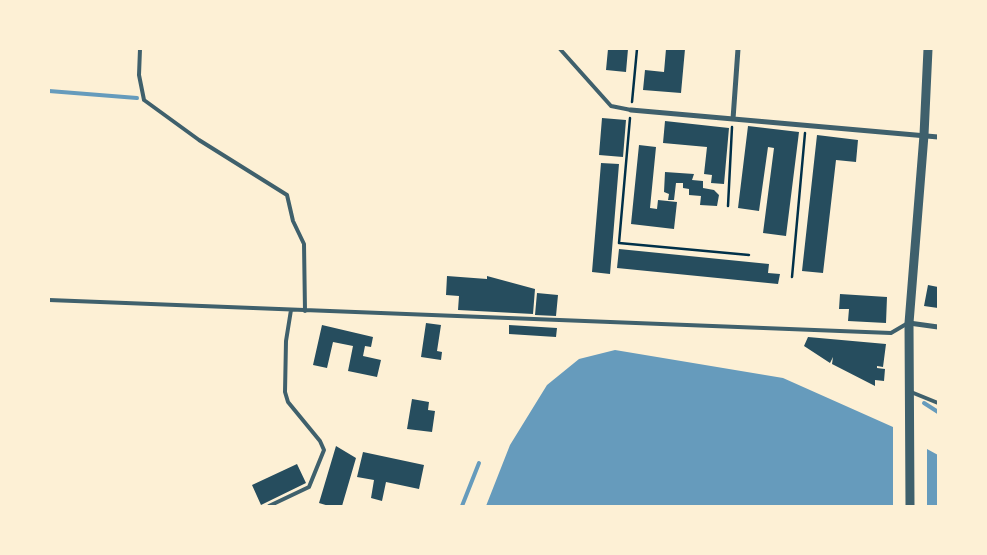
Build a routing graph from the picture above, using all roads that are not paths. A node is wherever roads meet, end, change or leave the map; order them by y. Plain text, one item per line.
1 (140, 49) edge
2 (560, 49) edge
3 (738, 49) edge
4 (928, 49) edge
5 (631, 110) joint
6 (733, 119) junction
7 (924, 135) junction
8 (938, 137) edge
9 (49, 300) edge
10 (291, 310) junction
11 (305, 311) junction
12 (909, 323) junction
13 (938, 327) edge
14 (909, 392) junction
15 (938, 403) edge
16 (269, 506) edge
17 (910, 506) edge

1 - 11 lane
2 - 5 lane
3 - 6 street
4 - 7 street
5 - 6 street
6 - 7 street
7 - 8 street
7 - 12 street
9 - 10 lane
10 - 11 lane
10 - 16 lane
11 - 12 lane
12 - 13 street
12 - 14 street
14 - 15 lane
14 - 17 street

